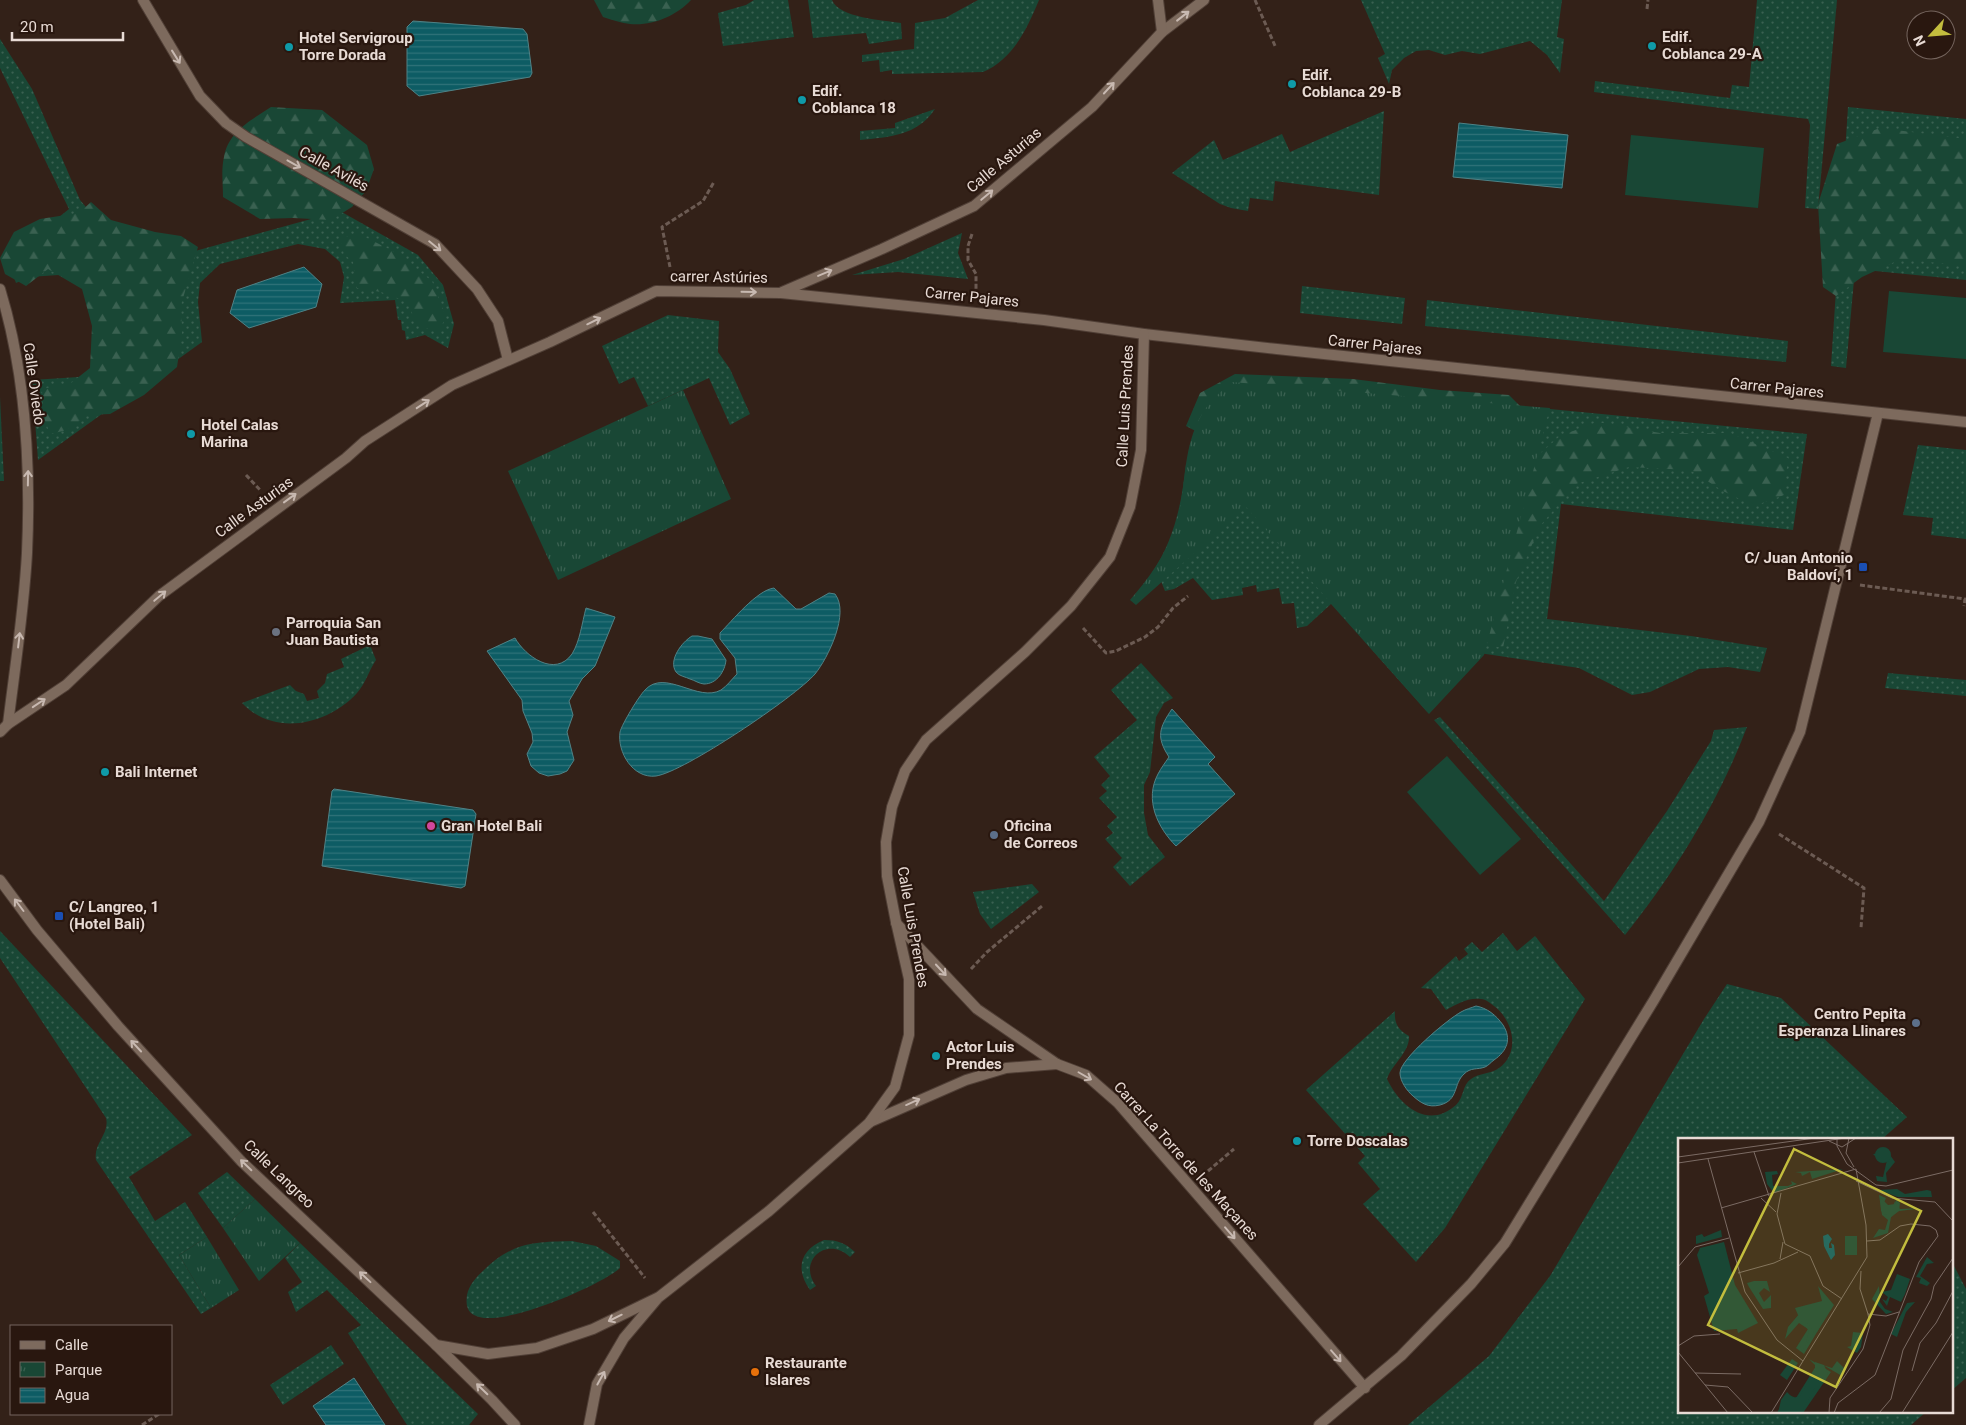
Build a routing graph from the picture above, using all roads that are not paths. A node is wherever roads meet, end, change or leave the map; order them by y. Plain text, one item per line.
1 (143, 0) edge
2 (1158, 0) edge
3 (1204, 0) edge
4 (1162, 32) junction
5 (0, 289) edge
6 (781, 293) junction
7 (1144, 334) junction
8 (550, 342) joint
9 (508, 360) junction
10 (1878, 414) junction
11 (1966, 422) edge
12 (8, 724) junction
13 (0, 732) edge
14 (0, 880) edge
15 (896, 922) junction
16 (1057, 1064) junction
17 (869, 1123) junction
18 (659, 1297) junction
19 (436, 1345) junction
20 (1365, 1388) junction
21 (515, 1425) edge
22 (589, 1425) edge
23 (1319, 1425) edge

1 -> 9 street, Calle Avilés
2 - 4 street
4 -> 3 street, Calle Asturias
6 -> 4 street, Calle Asturias
12 -> 5 street, Calle Oviedo
6 - 7 street, Carrer Pajares
8 -> 6 street, carrer Astúries
7 - 10 street, Carrer Pajares
7 - 15 street, Calle Luis Prendes
8 - 9 street, Calle Asturias
12 -> 9 street, Calle Asturias
10 - 11 street, Carrer Pajares
10 - 20 street
12 - 13 street, Calle Asturias
19 -> 14 street, Calle Langreo
15 -> 16 street, Carrer La Torre de les Maçanes
15 - 17 street, Calle Luis Prendes
17 -> 16 street
16 -> 20 street, Carrer La Torre de les Maçanes
17 - 18 street, Calle Luis Prendes
18 -> 19 street
22 -> 18 street
21 -> 19 street, Calle Langreo
20 - 23 street

